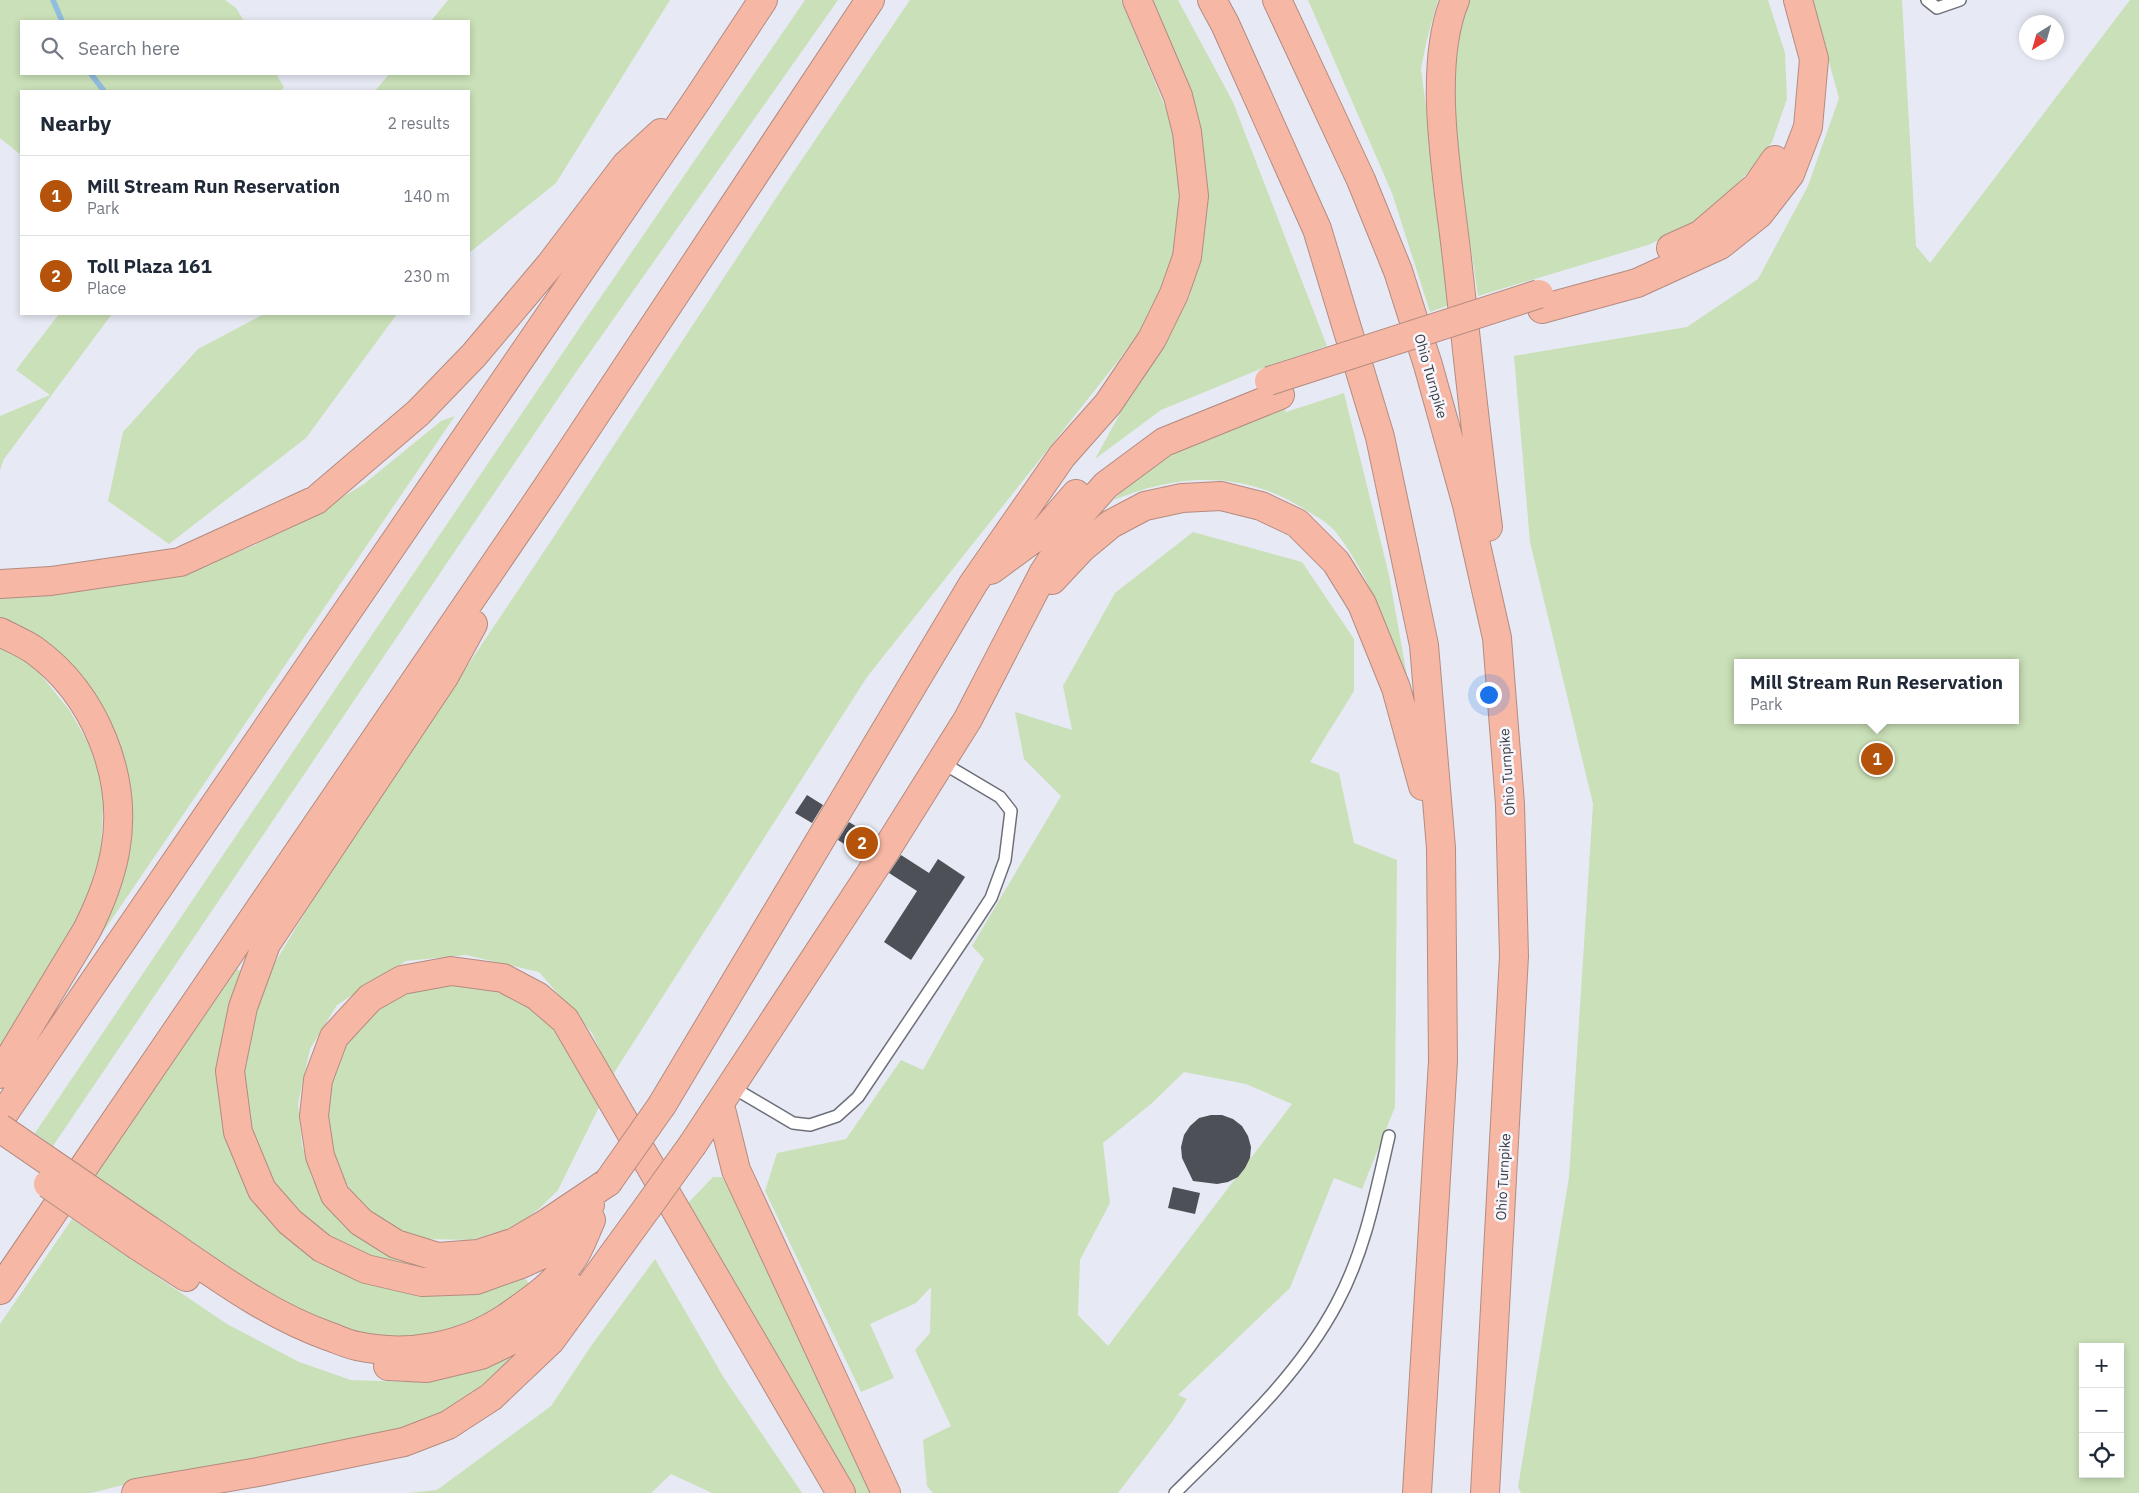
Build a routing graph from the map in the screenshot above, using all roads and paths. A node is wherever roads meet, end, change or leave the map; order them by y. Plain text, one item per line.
1 (764, 0) edge
2 (870, 0) edge
3 (1137, 0) edge
4 (1212, 0) edge
5 (1277, 0) edge
6 (1455, 0) edge
7 (1779, 0) edge
8 (1798, 0) edge
9 (1927, 0) edge
10 (1960, 0) edge
11 (697, 100) junction
12 (1540, 301) junction
13 (1274, 388) junction
14 (546, 489) junction
15 (0, 584) edge
16 (973, 584) junction
17 (1027, 606) junction
18 (0, 632) edge
19 (1497, 638) junction
20 (941, 761) junction
21 (1440, 848) junction
22 (0, 1074) edge
23 (726, 1096) junction
24 (0, 1119) edge
25 (0, 1128) edge
26 (1389, 1136) dead end
27 (0, 1151) edge
28 (608, 1182) junction
29 (143, 1238) junction
30 (621, 1242) junction
31 (0, 1290) edge
32 (1491, 1488) edge
33 (136, 1493) edge
34 (841, 1493) edge
35 (886, 1493) edge
36 (1175, 1493) edge
37 (1417, 1493) edge

1 - 11 highway
2 - 14 highway
3 - 16 highway
4 - 21 highway
5 - 19 highway, Ohio Turnpike
6 - 19 highway
7 - 12 highway
8 - 12 highway
9 - 10 lane
11 - 15 highway
11 - 24 highway
12 - 13 highway, bridge
13 - 16 highway
13 - 17 highway
14 - 28 highway
14 - 31 highway
16 - 28 highway, bridge
17 - 20 highway
17 - 21 highway
18 - 22 highway
19 - 32 highway, Ohio Turnpike
20 - 23 highway
20 - 23 lane
21 - 37 highway
23 - 30 highway, bridge
23 - 35 highway
25 - 29 highway, bridge
26 - 36 lane
27 - 29 highway, bridge
28 - 29 highway
28 - 34 highway
29 - 30 highway
30 - 33 highway

